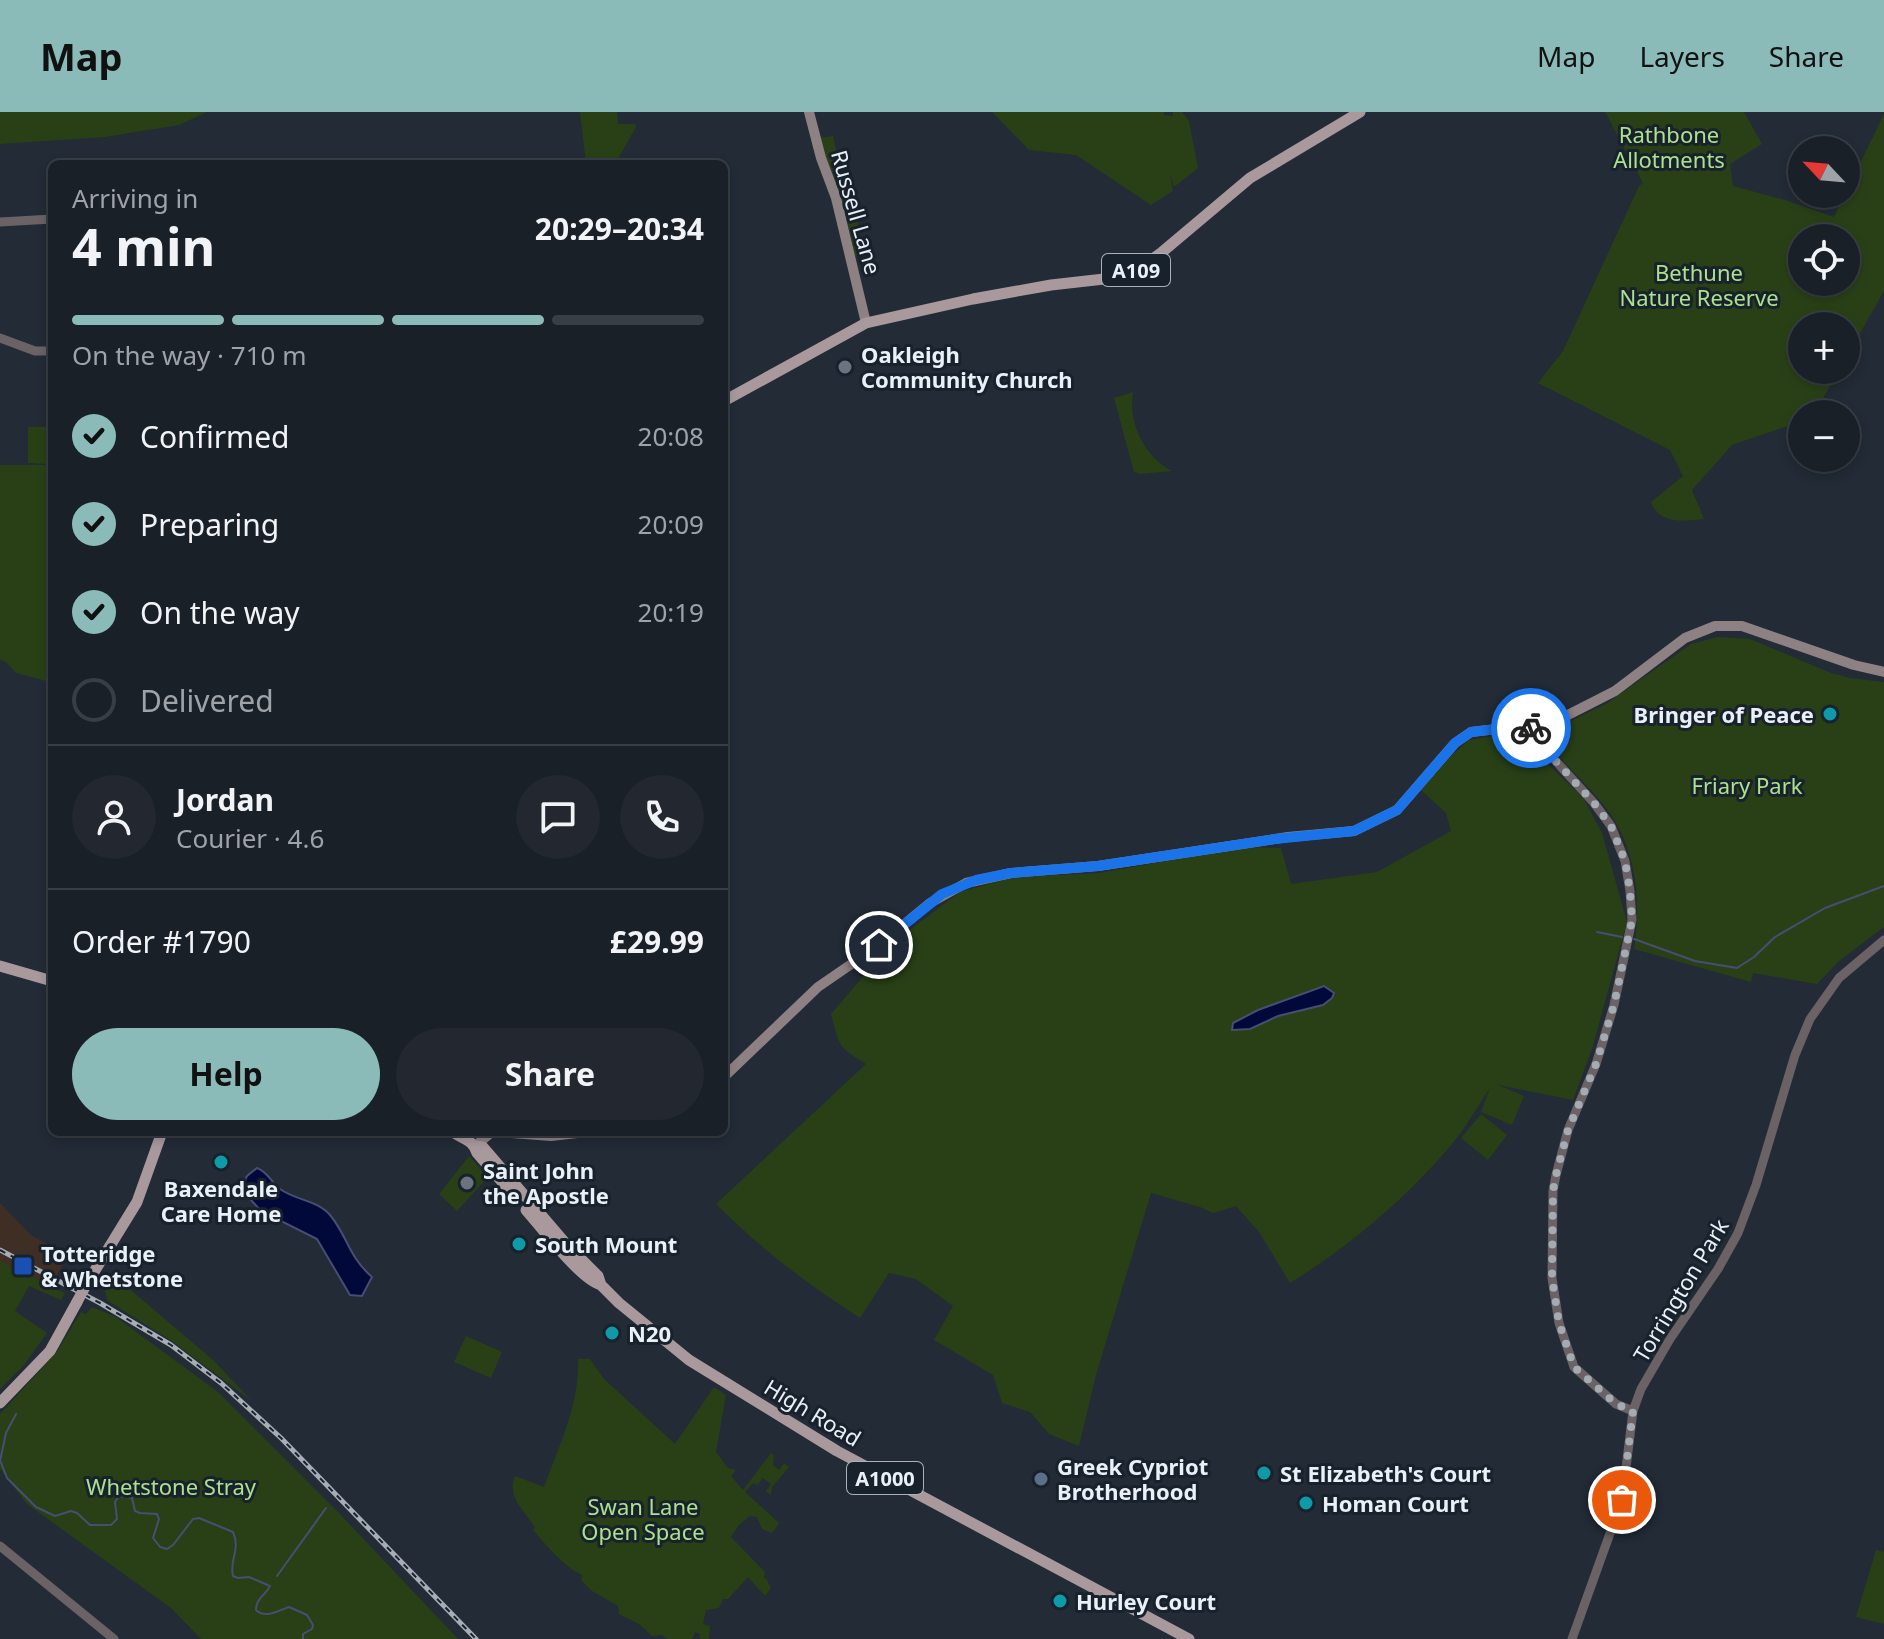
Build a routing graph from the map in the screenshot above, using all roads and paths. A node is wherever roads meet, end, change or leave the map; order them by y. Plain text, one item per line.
1 (809, 112) edge
2 (1360, 112) edge
3 (48, 219) edge
4 (0, 222) edge
5 (866, 323) junction
6 (0, 338) edge
7 (48, 351) edge
8 (728, 399) edge
9 (1884, 672) edge
10 (1531, 725) junction
11 (1884, 940) edge
12 (0, 966) edge
13 (48, 980) edge
14 (728, 1073) edge
15 (161, 1136) edge
16 (470, 1137) edge
17 (0, 1403) edge
18 (1633, 1411) junction
19 (0, 1546) edge
20 (114, 1639) edge
21 (1189, 1639) edge
22 (1572, 1639) edge

1 - 5 main road, Russell Lane
2 - 5 main road, A109
3 - 4 street
5 - 8 main road, A109
6 - 7 street
9 - 10 main road
10 - 14 main road
10 - 18 street
11 - 18 street, Torrington Park
12 - 13 main road
15 - 17 main road, bridge
16 - 21 main road, High Road / A1000
18 - 22 street, Torrington Park
19 - 20 street

